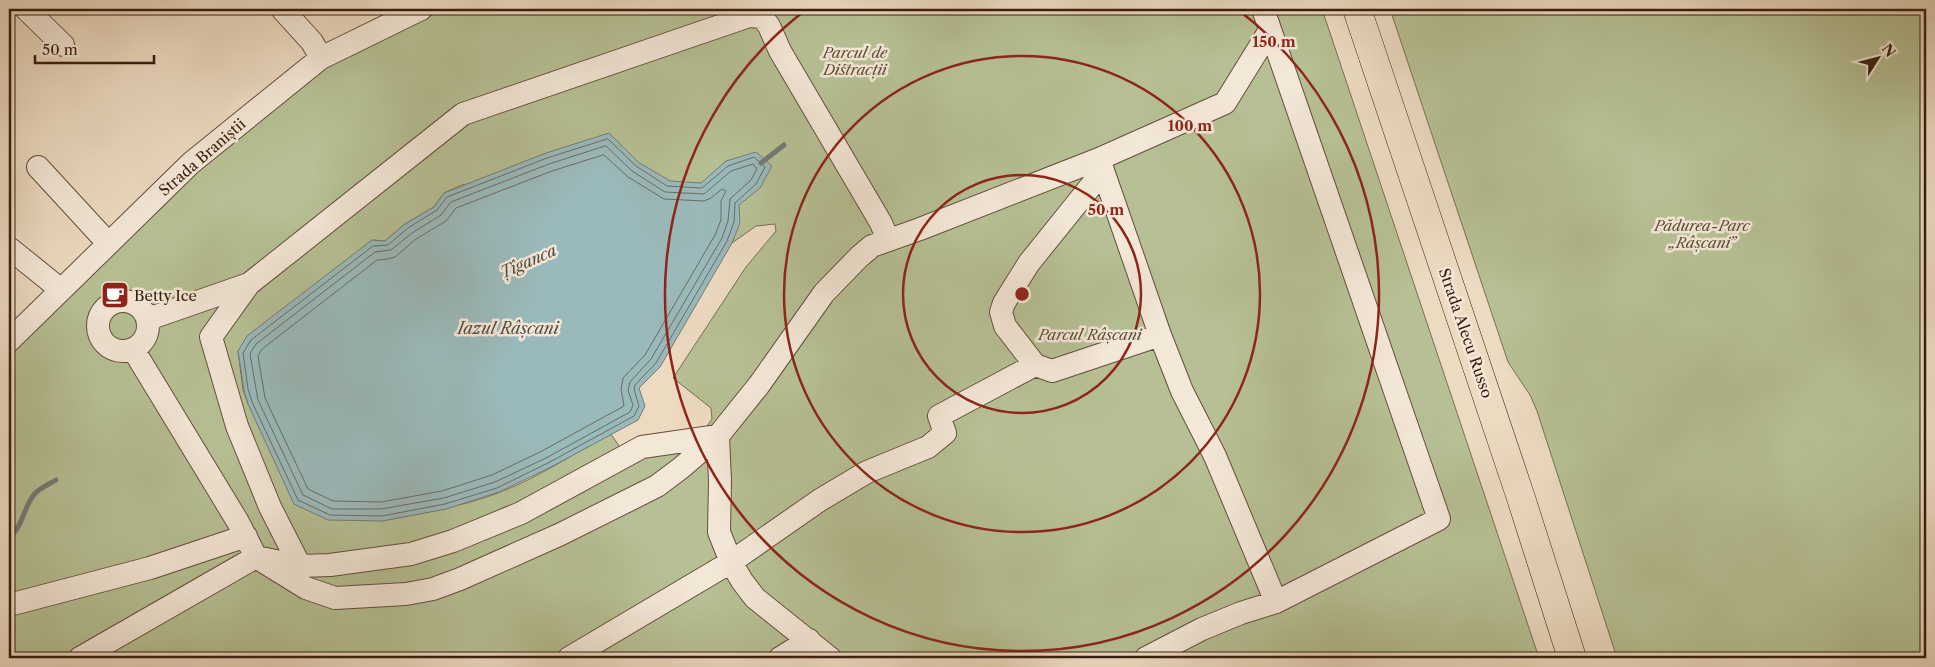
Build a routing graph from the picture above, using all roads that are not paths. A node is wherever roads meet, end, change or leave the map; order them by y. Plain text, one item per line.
1 (26, 9) edge
2 (282, 9) edge
3 (1263, 9) edge
4 (1357, 9) edge
5 (415, 10) edge
6 (1270, 30) junction
7 (63, 45) dead end
8 (321, 58) junction
9 (1101, 165) junction
10 (38, 167) dead end
11 (888, 240) junction
12 (108, 243) junction
13 (9, 248) edge
14 (249, 284) junction
15 (60, 289) junction
16 (148, 319) junction
17 (1160, 336) junction
18 (9, 341) edge
19 (133, 349) junction
20 (1035, 365) junction
21 (718, 436) junction
22 (246, 536) junction
23 (256, 557) junction
24 (731, 562) junction
25 (300, 566) junction
26 (1276, 602) junction
27 (9, 605) edge
28 (809, 640) junction
29 (80, 658) edge
30 (569, 658) edge
31 (780, 658) edge
32 (830, 658) edge
33 (1146, 658) edge
34 (1572, 658) edge

1 - 7 street
2 - 8 street
3 - 6 street
4 - 34 main road, Strada Alecu Russo
5 - 8 street, Strada Braniștii
6 - 9 street
6 - 26 street
8 - 12 street, Strada Braniștii
9 - 11 street
9 - 17 street
9 - 20 street
10 - 12 street
11 - 14 street
11 - 21 street
12 - 15 street, Strada Braniștii
13 - 15 street
14 - 16 street
14 - 25 street
15 - 18 street, Strada Braniștii
16 - 19 street
16 - 19 street
17 - 20 street
17 - 26 street
19 - 22 street
20 - 24 street
21 - 23 street
21 - 24 street
21 - 25 street
22 - 23 street
22 - 27 street
23 - 25 street
23 - 29 street
24 - 28 street
24 - 30 street
26 - 33 street
28 - 31 street
28 - 32 street

